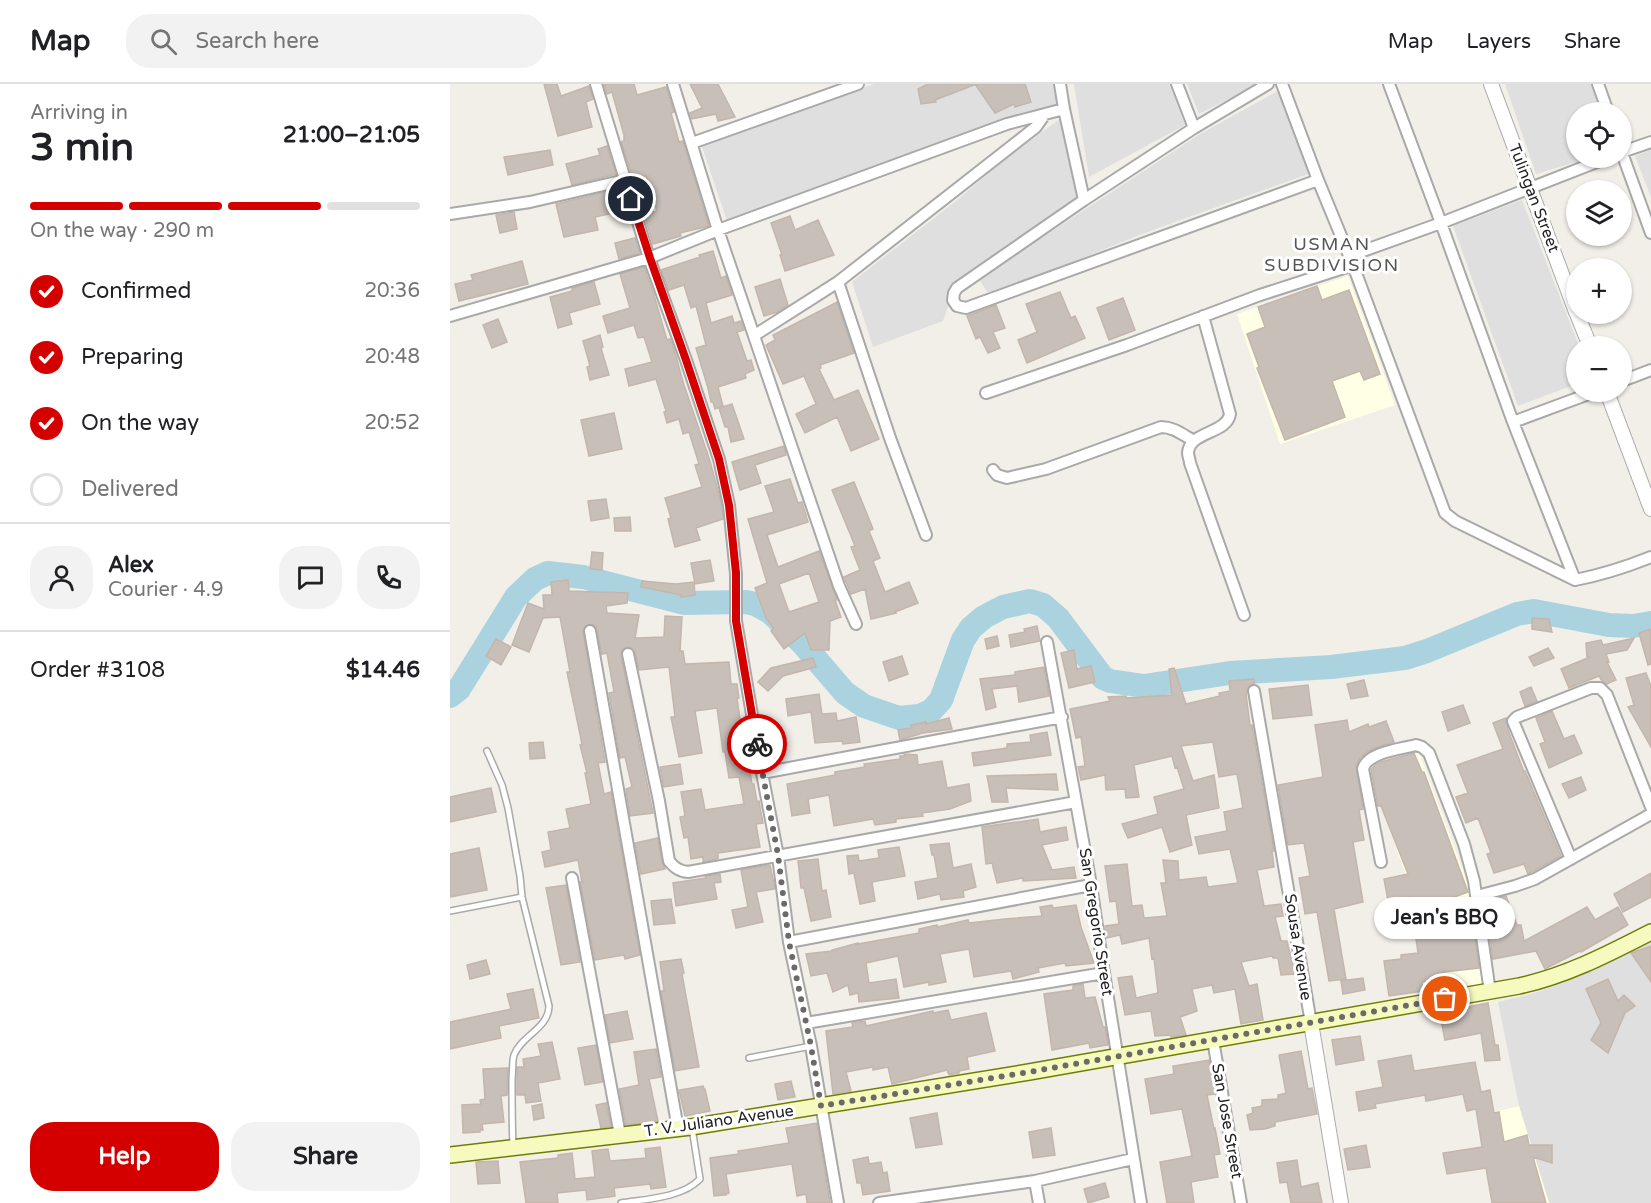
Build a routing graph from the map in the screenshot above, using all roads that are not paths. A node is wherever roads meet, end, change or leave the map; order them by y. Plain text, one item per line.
1 (597, 84) edge
2 (673, 84) edge
3 (858, 84) edge
4 (1060, 84) edge
5 (1177, 84) edge
6 (1268, 84) edge
7 (1282, 84) edge
8 (1389, 84) edge
9 (1491, 84) edge
10 (1598, 84) edge
11 (1604, 102) edge
12 (1064, 109) junction
13 (1046, 114) junction
14 (1194, 128) junction
15 (1651, 142) edge
16 (692, 143) junction
17 (1632, 149) edge
18 (1581, 168) edge
19 (1627, 168) edge
20 (625, 180) junction
21 (1318, 180) junction
22 (1530, 188) junction
23 (1084, 200) junction
24 (450, 214) edge
25 (1441, 223) junction
26 (718, 230) junction
27 (1651, 233) edge
28 (650, 258) junction
29 (1351, 261) junction
30 (838, 282) junction
31 (1566, 284) edge
32 (450, 316) edge
33 (1203, 316) junction
34 (755, 335) junction
35 (1651, 370) edge
36 (1632, 377) edge
37 (986, 393) dead end
38 (1567, 402) edge
39 (1611, 402) edge
40 (1513, 422) junction
41 (1194, 441) junction
42 (993, 470) dead end
43 (1651, 509) edge
44 (926, 535) dead end
45 (1651, 557) edge
46 (1575, 580) junction
47 (1244, 615) dead end
48 (856, 624) dead end
49 (590, 631) dead end
50 (1047, 642) dead end
51 (628, 654) dead end
52 (1254, 691) dead end
53 (1062, 717) junction
54 (487, 751) dead end
55 (762, 773) junction
56 (1077, 802) junction
57 (1651, 807) edge
58 (1651, 814) edge
59 (778, 855) junction
60 (1571, 859) junction
61 (1382, 862) dead end
62 (572, 878) dead end
63 (1091, 885) junction
64 (1477, 896) junction
65 (522, 897) junction
66 (450, 911) edge
67 (1651, 932) edge
68 (789, 942) junction
69 (1104, 973) junction
70 (1490, 992) junction
71 (806, 1023) junction
72 (1311, 1023) junction
73 (1213, 1040) junction
74 (811, 1046) junction
75 (1117, 1056) junction
76 (749, 1058) dead end
77 (821, 1106) junction
78 (685, 1128) junction
79 (620, 1135) junction
80 (513, 1148) junction
81 (450, 1155) edge
82 (1133, 1159) junction
83 (1035, 1181) junction
84 (936, 1199) edge
85 (621, 1203) edge
86 (838, 1203) edge
87 (879, 1203) edge
88 (1040, 1203) edge
89 (1141, 1203) edge
90 (1241, 1203) edge
91 (1341, 1203) edge

1 - 20 street
2 - 16 street
3 - 16 street
4 - 12 street
5 - 14 street
6 - 14 street
7 - 21 street
8 - 25 street
9 - 22 street, Tulingan Street
10 - 11 street
12 - 13 street
12 - 23 street
13 - 26 street
13 - 30 street
14 - 23 street
15 - 17 street
16 - 26 street
18 - 22 street
19 - 27 street
20 - 24 street
20 - 28 street
21 - 23 street
21 - 29 street
22 - 25 street
22 - 31 street, Tulingan Street
25 - 29 street
25 - 40 street
26 - 28 street
26 - 34 street
28 - 32 street
28 - 55 street
29 - 33 street
29 - 46 street
30 - 34 street
30 - 44 street
33 - 37 street
33 - 41 street
34 - 48 street
35 - 36 street
38 - 40 street
39 - 43 street
40 - 46 street
41 - 42 street
41 - 47 street
45 - 46 street
49 - 78 street
50 - 53 street, San Gregorio Street
51 - 59 street
52 - 72 street, Sousa Avenue
53 - 55 street
53 - 56 street, San Gregorio Street
54 - 65 lane
55 - 59 street
56 - 59 street
56 - 63 street, San Gregorio Street
57 - 60 street
58 - 60 street
59 - 68 street
60 - 64 street
61 - 64 street
62 - 79 street
63 - 68 street
63 - 69 street, San Gregorio Street
64 - 70 street
65 - 66 lane
65 - 80 lane
67 - 70 main road, T. V. Juliano Avenue
68 - 71 street
69 - 71 street
69 - 75 street, San Gregorio Street
70 - 72 main road, T. V. Juliano Avenue
71 - 74 street
72 - 73 main road, T. V. Juliano Avenue
72 - 91 street, Sousa Avenue
73 - 75 main road, T. V. Juliano Avenue
73 - 90 street, San Jose Street
74 - 76 lane
74 - 77 street
75 - 77 main road, T. V. Juliano Avenue
75 - 82 street, San Gregorio Street
77 - 78 main road, T. V. Juliano Avenue
77 - 86 street
78 - 79 main road, T. V. Juliano Avenue
78 - 85 lane
79 - 80 main road, T. V. Juliano Avenue
80 - 81 main road, T. V. Juliano Avenue
82 - 83 street
82 - 89 street, San Gregorio Street
83 - 84 street
83 - 88 street
84 - 87 street

